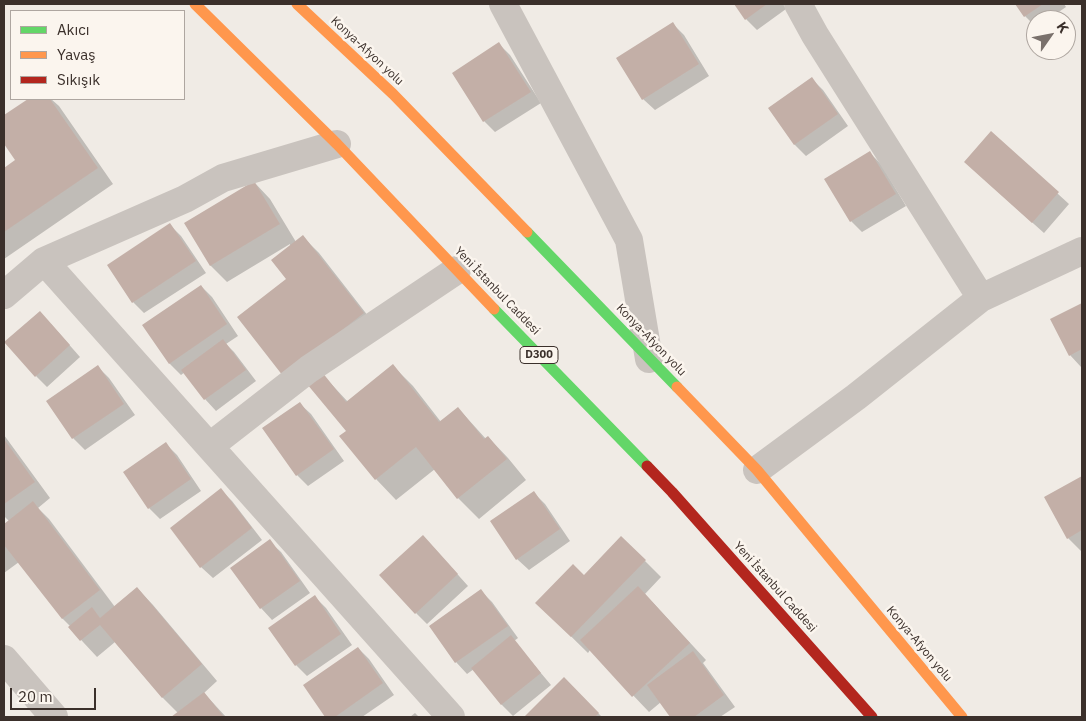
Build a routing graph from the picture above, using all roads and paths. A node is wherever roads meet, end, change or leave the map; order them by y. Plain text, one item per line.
1 (195, 4) edge
2 (297, 4) edge
3 (502, 4) edge
4 (798, 4) edge
5 (337, 144) junction
6 (1082, 252) edge
7 (44, 261) junction
8 (457, 270) junction
9 (4, 295) edge
10 (981, 298) junction
11 (649, 358) junction
12 (210, 446) junction
13 (757, 470) junction
14 (4, 659) edge
15 (54, 717) edge
16 (451, 717) edge
17 (872, 717) edge
18 (962, 717) edge

1 - 5 highway, Yeni İstanbul Caddesi / D300
2 - 11 highway, Konya-Afyon yolu
3 - 11 street
4 - 10 street
5 - 7 street
5 - 8 highway, Yeni İstanbul Caddesi / D300
6 - 10 street
7 - 9 street
7 - 12 street
8 - 12 street
8 - 17 highway, Yeni İstanbul Caddesi / D300
10 - 13 street
11 - 13 highway, Konya-Afyon yolu
12 - 16 street
13 - 18 highway, Konya-Afyon yolu
14 - 15 street

